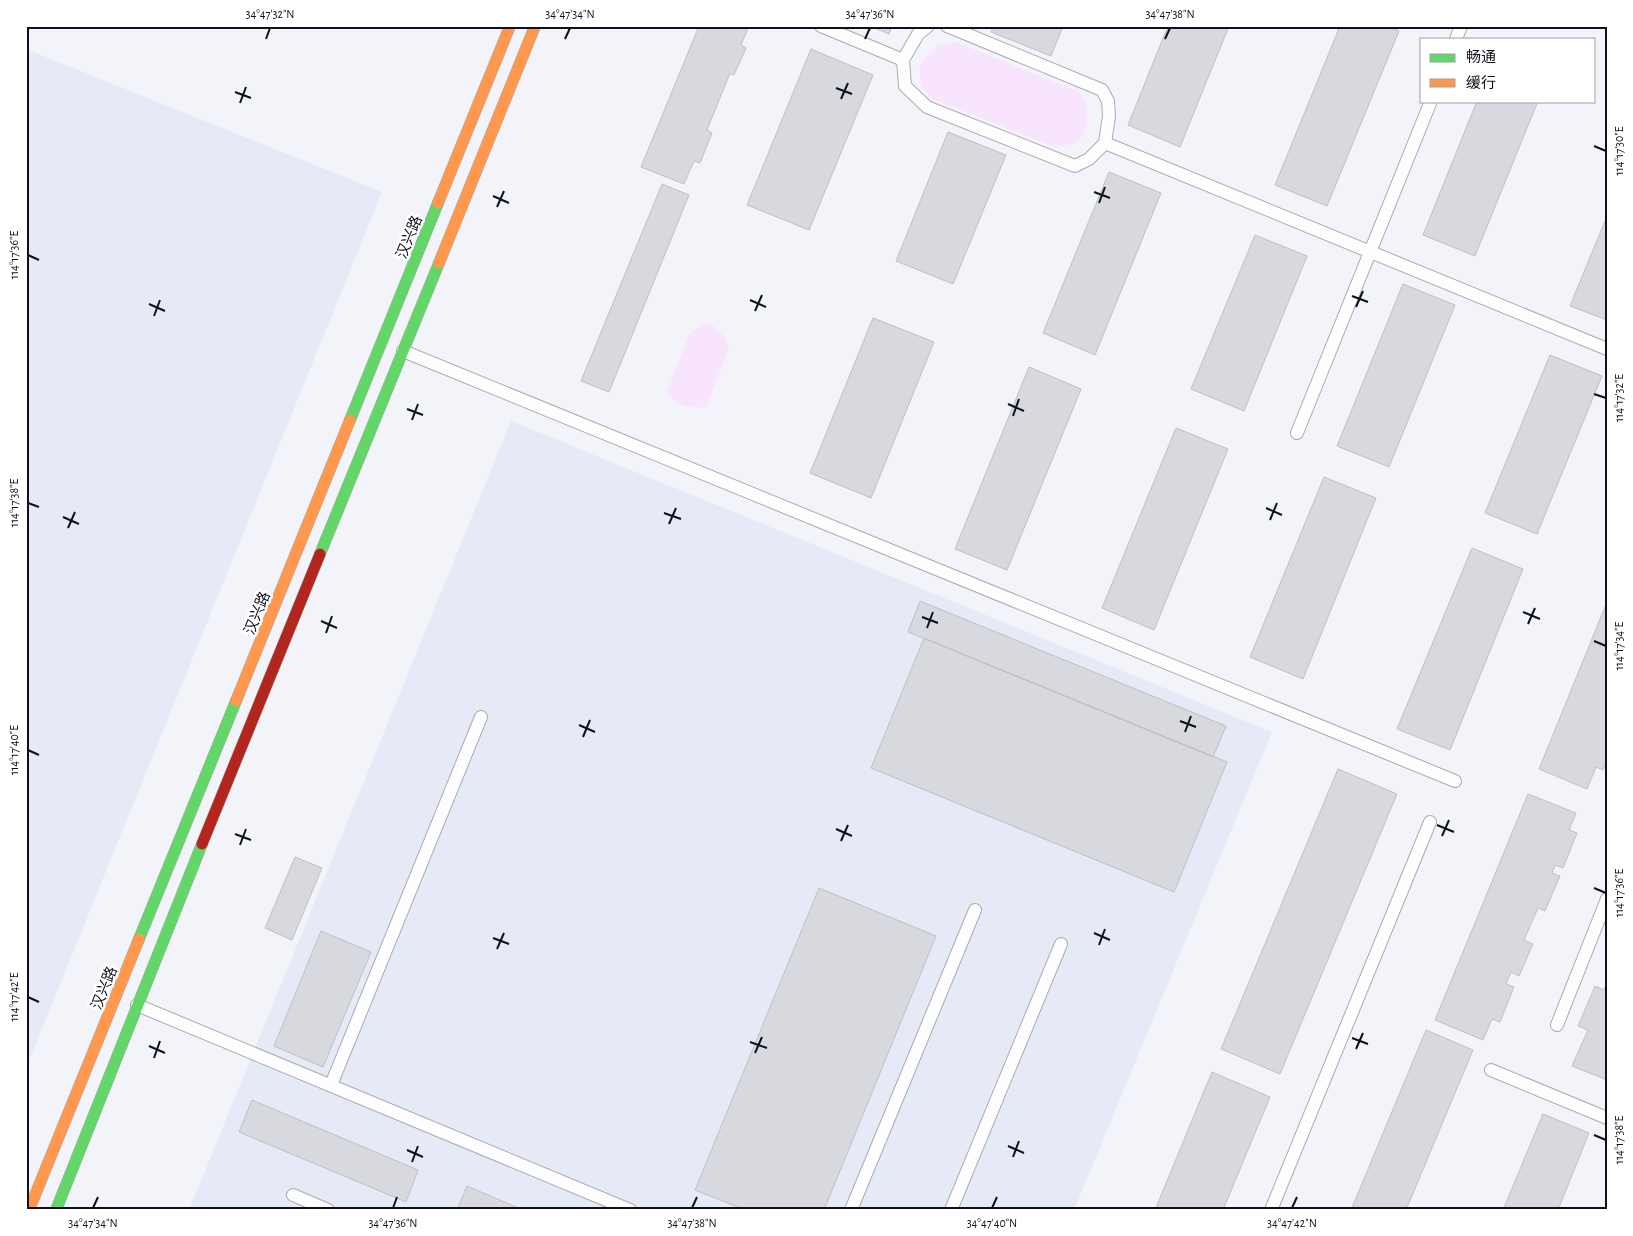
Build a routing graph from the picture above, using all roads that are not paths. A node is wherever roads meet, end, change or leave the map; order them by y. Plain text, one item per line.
1 (510, 26) edge
2 (535, 26) edge
3 (820, 26) edge
4 (928, 26) edge
5 (947, 26) edge
6 (1461, 26) edge
7 (1456, 38) edge
8 (903, 60) junction
9 (1431, 102) edge
10 (1105, 143) junction
11 (1370, 252) junction
12 (1607, 349) edge
13 (403, 351) junction
14 (1296, 433) dead end
15 (481, 717) dead end
16 (1455, 781) dead end
17 (1430, 822) dead end
18 (1607, 899) edge
19 (976, 910) dead end
20 (1061, 944) dead end
21 (138, 1005) junction
22 (1557, 1025) dead end
23 (1491, 1070) dead end
24 (331, 1085) junction
25 (1607, 1118) edge
26 (292, 1196) dead end
27 (852, 1209) edge
28 (30, 1210) edge
29 (56, 1210) edge
30 (328, 1210) edge
31 (630, 1210) edge
32 (951, 1210) edge
33 (1271, 1210) edge

1 - 28 street, 汉兴路
2 - 13 street
3 - 8 lane
4 - 8 lane
5 - 10 lane
6 - 7 lane
8 - 10 lane
9 - 11 lane
10 - 11 lane
11 - 12 lane
11 - 14 lane
13 - 16 lane
13 - 21 street
15 - 24 lane
17 - 33 lane
18 - 22 lane
19 - 27 lane
20 - 32 lane
21 - 24 lane
21 - 29 street
23 - 25 lane
24 - 31 lane
26 - 30 lane

